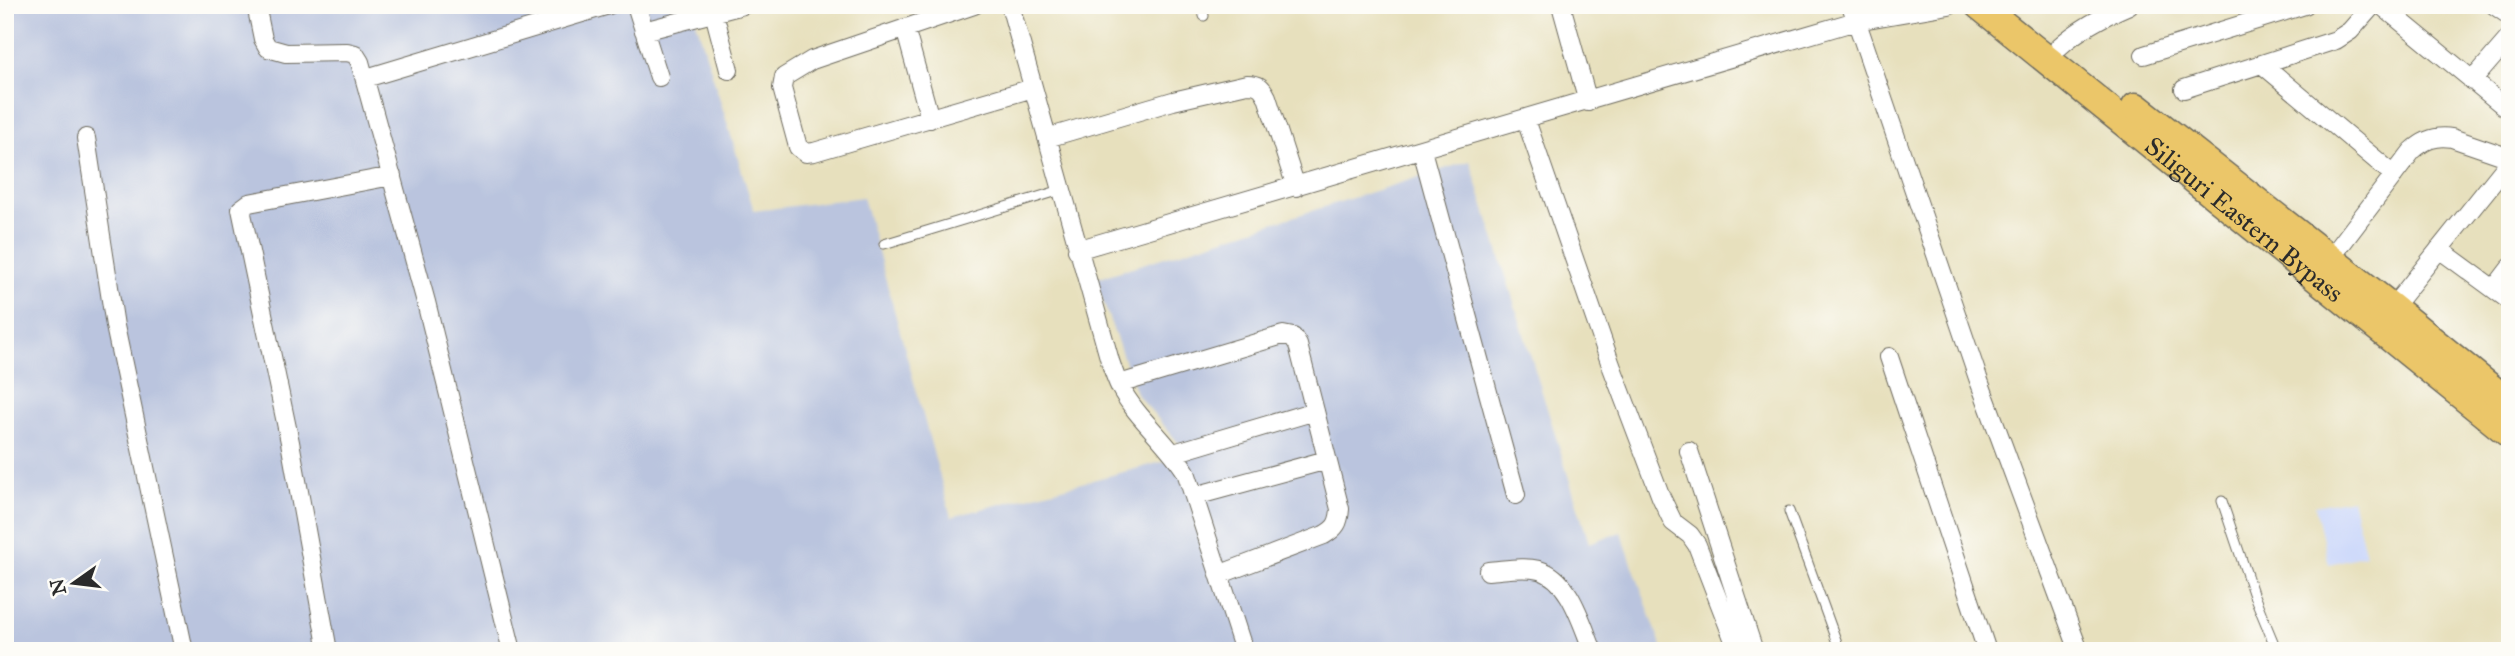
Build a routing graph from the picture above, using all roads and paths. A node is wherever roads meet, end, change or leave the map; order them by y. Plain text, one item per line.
1 (256, 5) edge
2 (609, 5) edge
3 (636, 5) edge
4 (743, 5) edge
5 (974, 5) edge
6 (1010, 5) edge
7 (1202, 5) edge
8 (1561, 5) edge
9 (1949, 5) edge
10 (1979, 5) edge
11 (2003, 5) edge
12 (2129, 5) edge
13 (2305, 5) edge
14 (2373, 5) edge
15 (2381, 5) edge
16 (2494, 5) edge
17 (685, 13) edge
18 (714, 13) junction
19 (1853, 13) edge
20 (551, 14) edge
21 (1204, 16) dead end
22 (2510, 16) edge
23 (905, 28) junction
24 (644, 30) junction
25 (2510, 37) edge
26 (2059, 47) junction
27 (2144, 55) dead end
28 (2262, 64) junction
29 (729, 69) dead end
30 (659, 77) dead end
31 (366, 78) junction
32 (2472, 81) junction
33 (1033, 88) junction
34 (2184, 89) dead end
35 (1588, 102) junction
36 (2510, 111) edge
37 (930, 119) junction
38 (1526, 120) junction
39 (86, 138) dead end
40 (1046, 138) junction
41 (1422, 150) junction
42 (2510, 159) edge
43 (2394, 175) junction
44 (392, 176) junction
45 (1296, 187) junction
46 (1061, 190) junction
47 (884, 244) dead end
48 (2439, 249) junction
49 (1077, 250) junction
50 (2330, 259) junction
51 (2510, 268) edge
52 (2494, 289) junction
53 (2510, 301) edge
54 (2392, 308) junction
55 (1889, 357) dead end
56 (1119, 384) junction
57 (2510, 404) edge
58 (1315, 411) junction
59 (2510, 434) edge
60 (1689, 451) dead end
61 (1174, 453) junction
62 (1327, 460) junction
63 (1516, 495) dead end
64 (1195, 496) junction
65 (2222, 501) dead end
66 (1789, 511) dead end
67 (1489, 571) dead end
68 (1221, 574) junction
69 (184, 651) edge
70 (328, 651) edge
71 (512, 651) edge
72 (1244, 651) edge
73 (1593, 651) edge
74 (1738, 651) edge
75 (1754, 651) edge
76 (1840, 651) edge
77 (1987, 651) edge
78 (2079, 651) edge
79 (2277, 651) edge

1 - 31 street
2 - 20 street
3 - 24 street
4 - 18 street
5 - 23 street
6 - 33 street
7 - 21 lane
8 - 35 street
9 - 19 street
10 - 59 main road, Siliguri Eastern Bypass
11 - 26 main road, Siliguri Eastern Bypass
12 - 26 street
13 - 27 street
14 - 28 street
15 - 32 street
16 - 22 street
17 - 18 street
17 - 24 street
18 - 29 street
19 - 35 street
19 - 78 street
20 - 31 street
23 - 37 street
23 - 37 street
24 - 30 street
25 - 32 street
26 - 50 main road, Siliguri Eastern Bypass
28 - 34 street
28 - 43 street
31 - 44 street
32 - 36 street
33 - 37 street
33 - 40 street
35 - 38 street
38 - 41 street
38 - 74 street
39 - 69 street
40 - 45 street
40 - 46 street
41 - 45 street
41 - 63 street
42 - 43 street
42 - 48 street
43 - 50 street
44 - 70 street
44 - 71 street
45 - 49 street
46 - 47 lane
46 - 49 street
48 - 52 street
48 - 54 street
49 - 56 street
50 - 54 main road, Siliguri Eastern Bypass
51 - 52 street
52 - 53 street
54 - 57 main road, Siliguri Eastern Bypass
55 - 77 street
56 - 58 street
56 - 61 street
58 - 61 street
58 - 62 street
60 - 75 street
61 - 64 street
62 - 64 street
62 - 68 street
64 - 68 street
65 - 79 lane
66 - 76 lane
67 - 73 street
68 - 72 street

